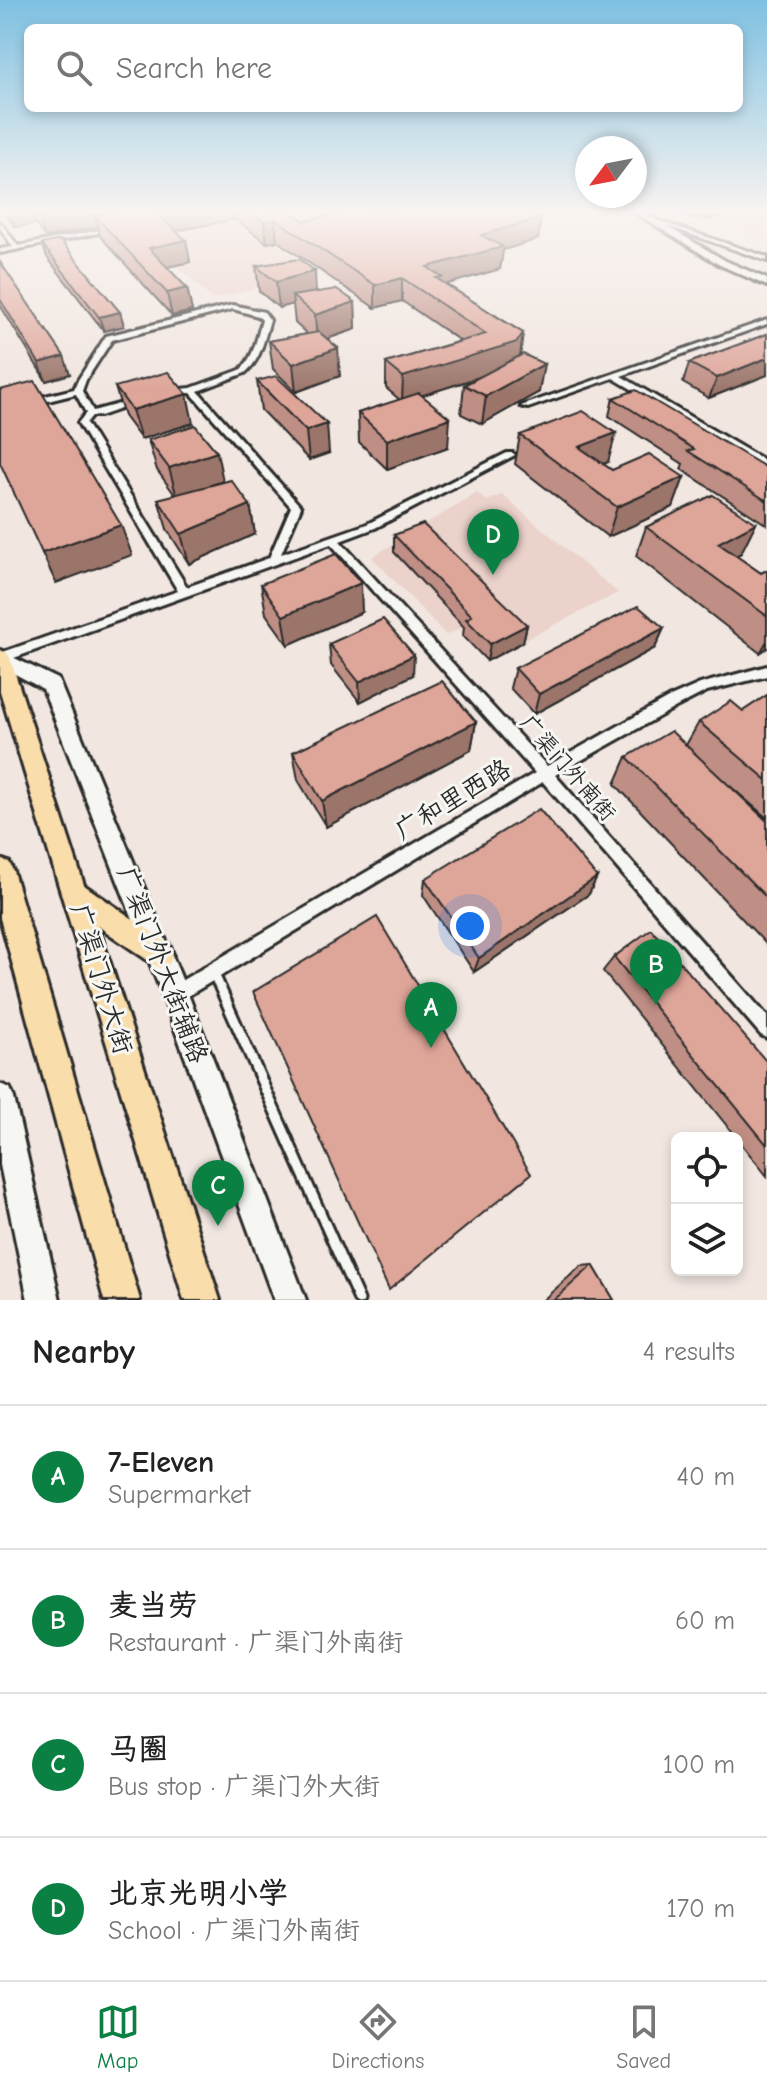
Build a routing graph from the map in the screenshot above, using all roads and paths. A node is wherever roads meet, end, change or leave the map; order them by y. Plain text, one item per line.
1 (742, 272) edge
2 (767, 283) edge
3 (767, 322) edge
4 (614, 375) junction
5 (193, 390) junction
6 (78, 391) junction
7 (164, 394) edge
8 (150, 398) edge
9 (525, 406) dead end
10 (0, 410) edge
11 (90, 413) junction
12 (510, 455) dead end
13 (767, 466) edge
14 (333, 540) junction
15 (274, 559) junction
16 (184, 592) junction
17 (0, 658) edge
18 (767, 671) edge
19 (545, 774) junction
20 (0, 871) edge
21 (74, 893) junction
22 (159, 954) junction
23 (213, 972) junction
24 (175, 994) junction
25 (767, 1029) edge
26 (0, 1098) edge
27 (44, 1300) edge
28 (122, 1300) edge
29 (202, 1300) edge
30 (290, 1300) edge
31 (359, 1300) edge

1 - 2 street
3 - 4 street
4 - 9 street
4 - 13 street
5 - 6 street
5 - 7 street
5 - 15 street
6 - 10 street
6 - 11 street
8 - 11 street
11 - 16 street
12 - 14 street
14 - 15 street
14 - 19 street, 广渠门外南街
15 - 16 street
16 - 17 street
17 - 21 main road, 广渠门外大街
17 - 22 street, 广渠门外大街辅路
18 - 19 street, 广和里西路
19 - 23 street, 广和里西路
19 - 25 street, 广渠门外南街
20 - 28 main road
21 - 22 main road
21 - 29 main road, 广渠门外大街
22 - 24 street, 广渠门外大街辅路
23 - 24 street, 广和里西路
23 - 31 lane
24 - 30 street, 广渠门外大街辅路
26 - 27 street

